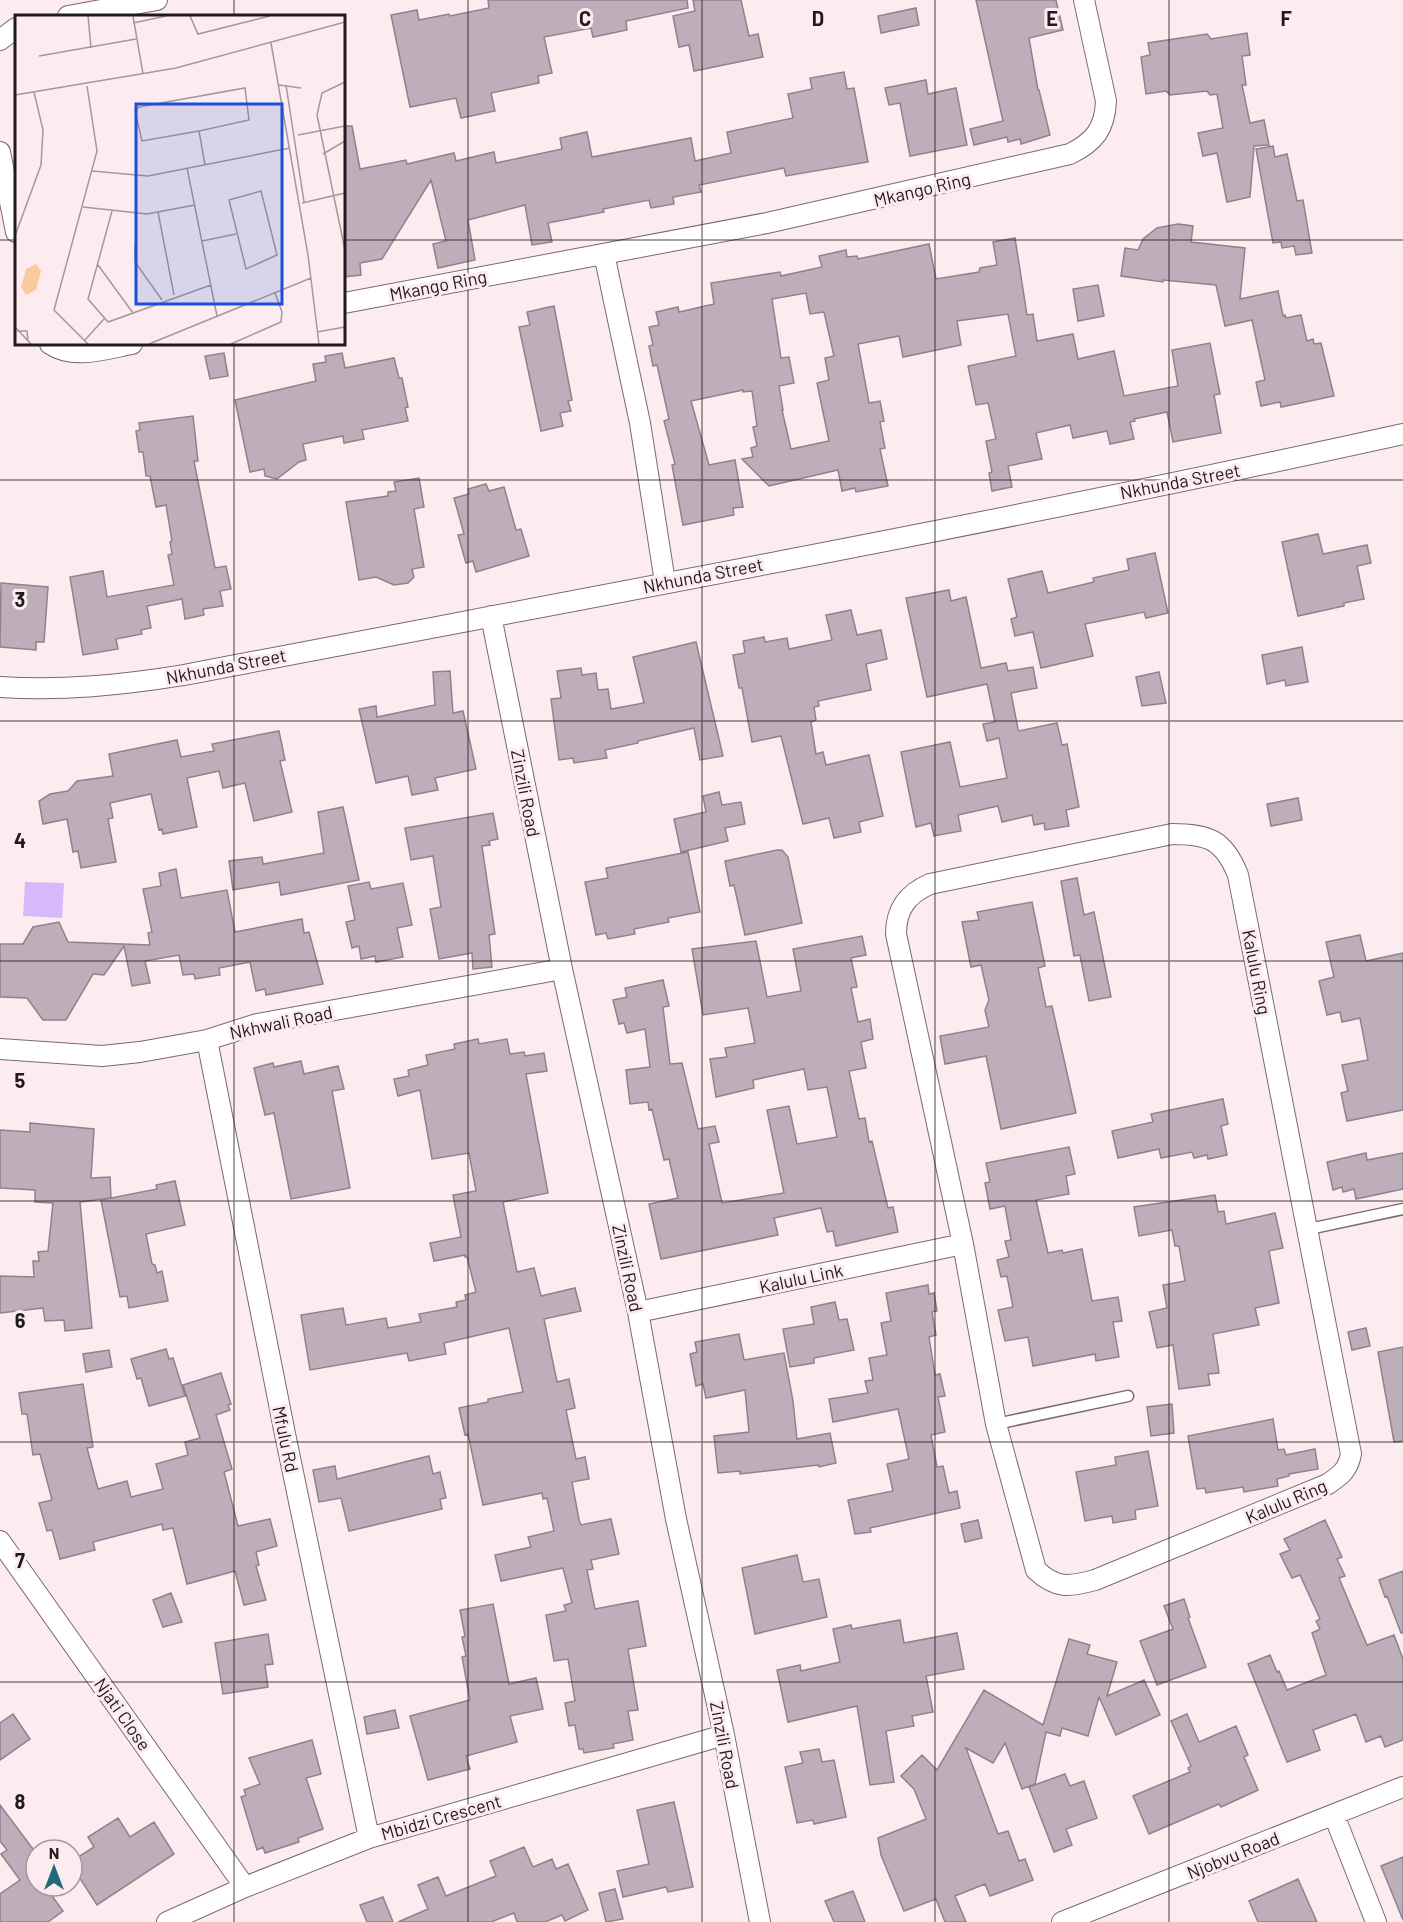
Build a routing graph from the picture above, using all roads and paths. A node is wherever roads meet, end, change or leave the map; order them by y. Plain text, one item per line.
1 (157, 0) edge
2 (1084, 0) edge
3 (74, 15) edge
4 (15, 29) edge
5 (0, 40) edge
6 (0, 152) edge
7 (15, 227) edge
8 (604, 254) junction
9 (345, 303) edge
10 (52, 345) edge
11 (126, 345) edge
12 (1403, 434) edge
13 (665, 582) junction
14 (490, 616) junction
15 (0, 687) edge
16 (562, 969) junction
17 (207, 1040) junction
18 (0, 1049) edge
19 (1403, 1209) edge
20 (1308, 1229) junction
21 (963, 1244) junction
22 (638, 1312) junction
23 (1128, 1396) dead end
24 (996, 1424) junction
25 (0, 1541) edge
26 (724, 1735) junction
27 (1403, 1787) edge
28 (1334, 1815) junction
29 (369, 1838) junction
30 (245, 1887) junction
31 (167, 1922) edge
32 (760, 1922) edge
33 (1062, 1922) edge
34 (1376, 1922) edge

1 - 3 street
2 - 8 street, Mkango Ring
4 - 5 street
6 - 7 street
8 - 9 street, Mkango Ring
8 - 13 street
10 - 11 street
12 - 13 street, Nkhunda Street
13 - 14 street, Nkhunda Street
14 - 15 street, Nkhunda Street
14 - 16 street, Zinzili Road
16 - 17 street, Nkhwali Road
16 - 22 street, Zinzili Road
17 - 18 street, Nkhwali Road
17 - 29 street, Mfulu Rd
19 - 20 lane
20 - 21 street, Kalulu Ring
20 - 24 street, Kalulu Ring
21 - 22 street, Kalulu Link
21 - 24 street, Kalulu Ring
22 - 26 street, Zinzili Road
23 - 24 lane
25 - 30 street, Njati Close
26 - 29 street, Mbidzi Crescent
26 - 32 street, Zinzili Road
27 - 28 street, Njobvu Road
28 - 33 street, Njobvu Road
28 - 34 street
29 - 30 street, Mbidzi Crescent
30 - 31 street, Mbidzi Crescent

